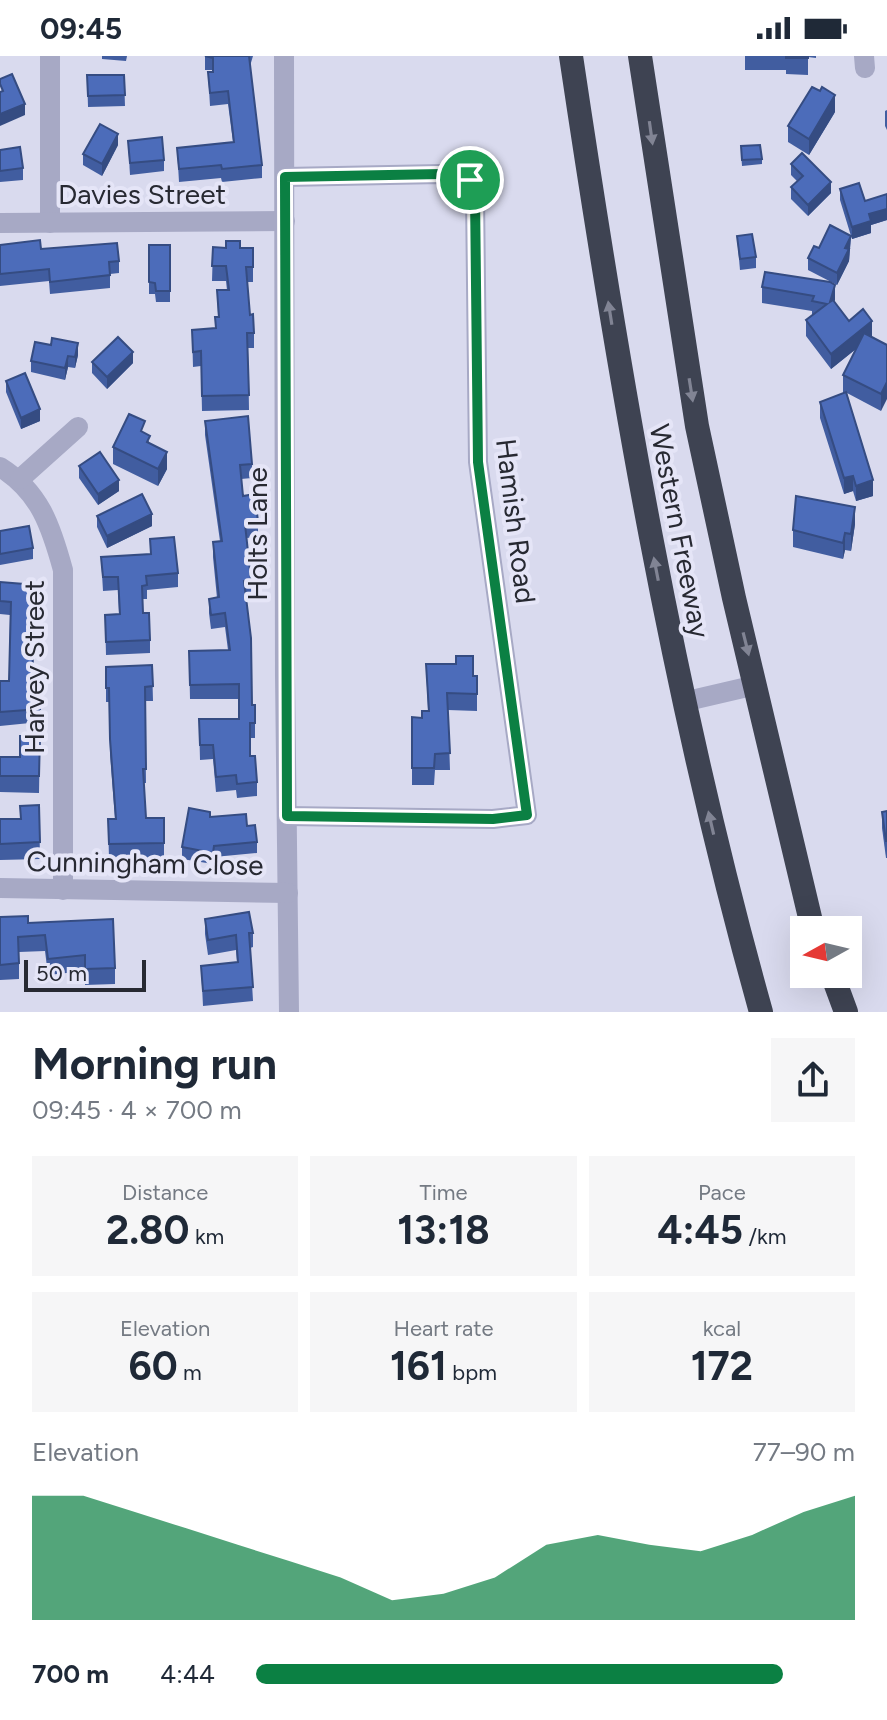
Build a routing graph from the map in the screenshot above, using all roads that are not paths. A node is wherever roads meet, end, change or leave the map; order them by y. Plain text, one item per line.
1 (50, 56) edge
2 (284, 56) edge
3 (571, 56) edge
4 (640, 56) edge
5 (285, 177) junction
6 (285, 221) junction
7 (0, 223) edge
8 (50, 223) junction
9 (78, 427) dead end
10 (0, 467) edge
11 (20, 479) junction
12 (756, 685) junction
13 (683, 702) junction
14 (287, 816) junction
15 (0, 888) edge
16 (63, 890) junction
17 (288, 893) junction
18 (729, 899) junction
19 (811, 916) edge
20 (829, 988) edge
21 (837, 988) edge
22 (289, 1012) edge
23 (747, 1012) edge
24 (761, 1012) edge
25 (835, 1012) edge
26 (846, 1012) edge

1 - 8 street
2 - 5 street, Holts Lane
13 -> 3 highway, Western Freeway
4 -> 12 highway, Western Freeway
5 - 6 street, Holts Lane
5 - 14 street, Hamish Road
6 - 8 street, Davies Street
6 - 14 street, Holts Lane
7 - 8 street, Davies Street
9 - 11 street
10 - 11 street, Harvey Street
11 - 16 street, Harvey Street
12 - 13 street
12 - 19 highway, Western Freeway
18 -> 13 highway, Western Freeway
14 - 17 street, Holts Lane
15 - 16 street, Cunningham Close
16 - 17 street, Cunningham Close
17 - 22 street, Holts Lane
18 - 23 highway
18 - 24 highway, Western Freeway
20 - 25 highway
21 - 26 highway

